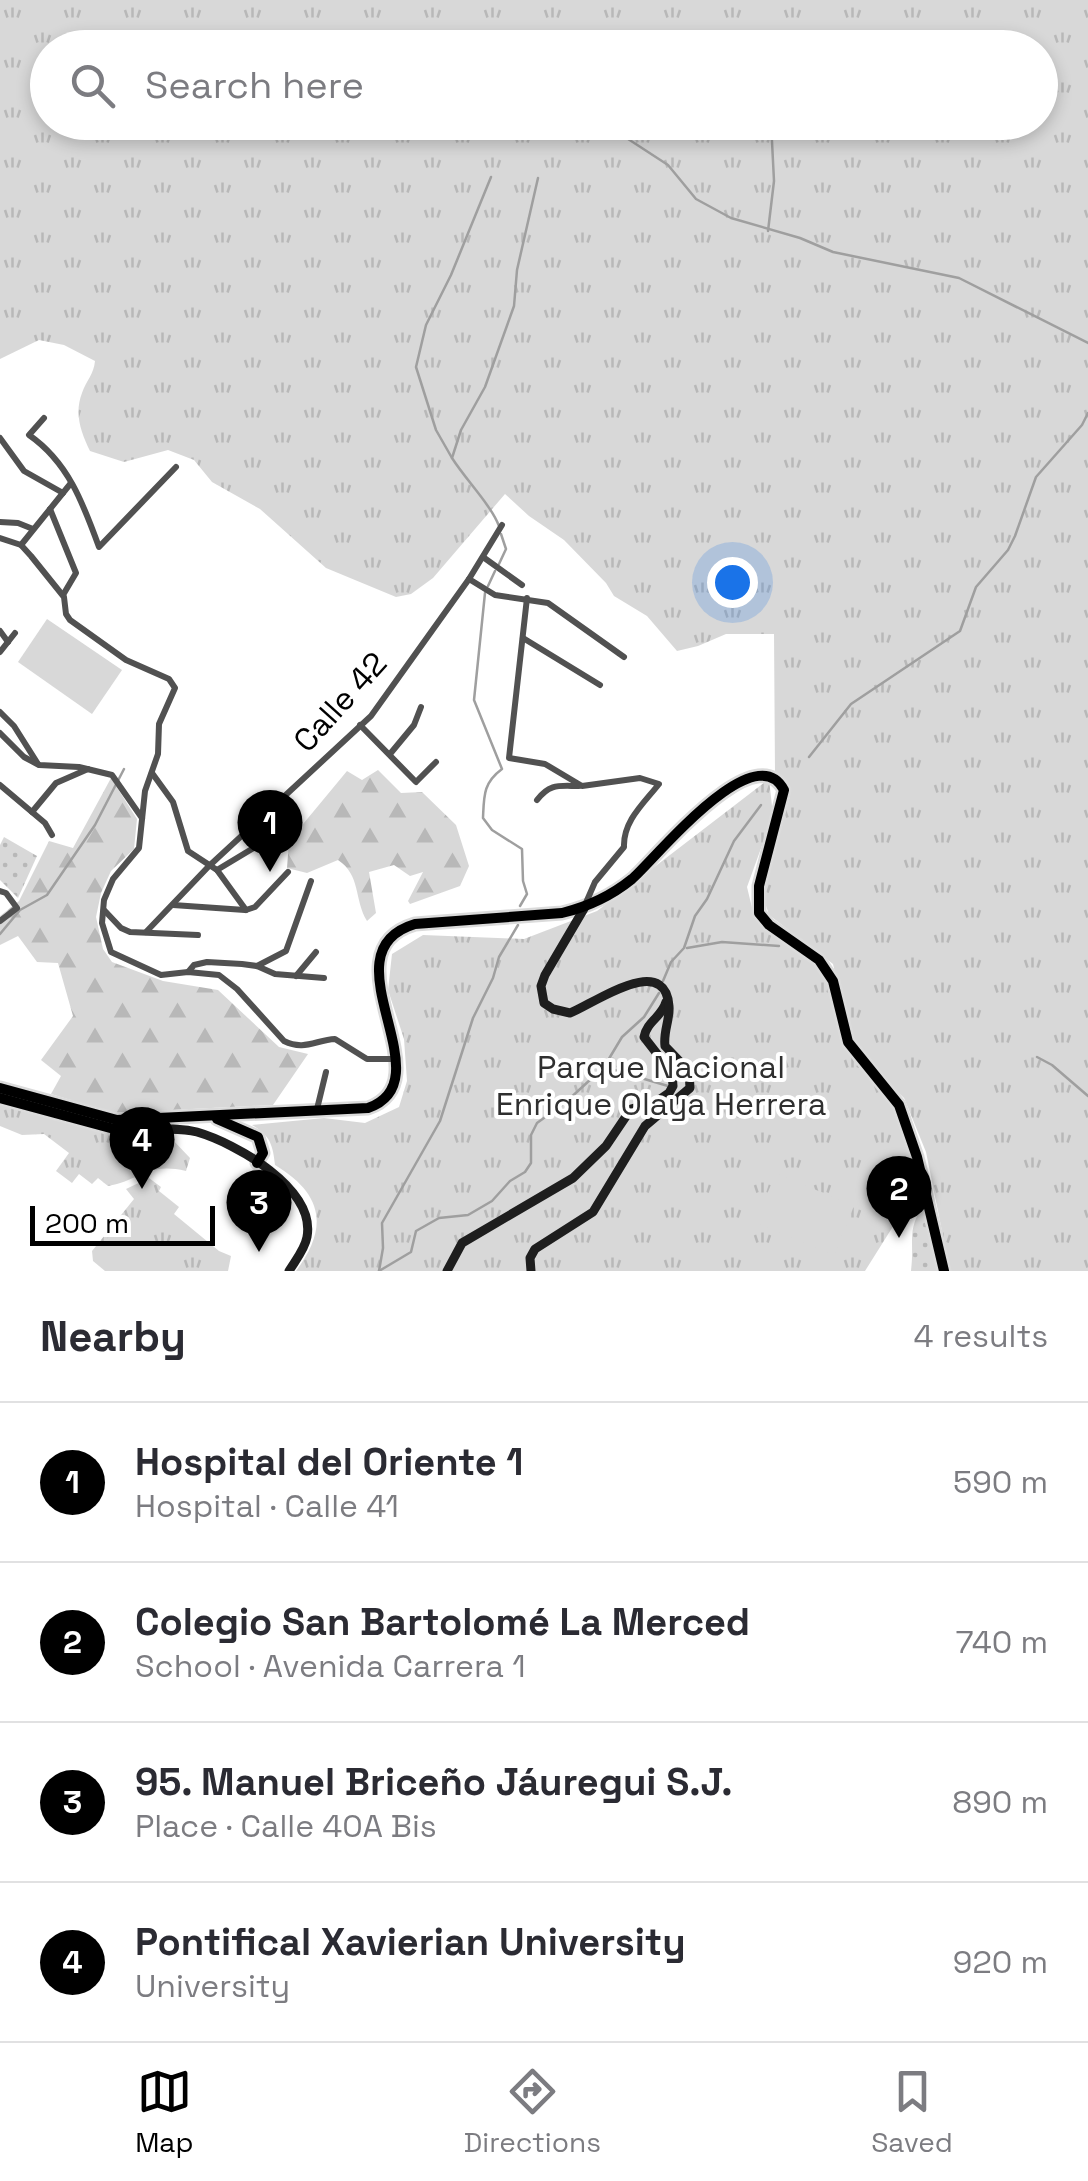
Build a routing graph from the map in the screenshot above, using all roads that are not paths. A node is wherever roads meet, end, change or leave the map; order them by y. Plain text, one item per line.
1 (44, 418) dead end
2 (0, 438) edge
3 (176, 467) dead end
4 (71, 483) junction
5 (63, 493) junction
6 (50, 509) junction
7 (0, 522) edge
8 (502, 525) dead end
9 (34, 529) junction
10 (2, 538) edge
11 (20, 545) junction
12 (482, 557) junction
13 (469, 579) junction
14 (522, 585) dead end
15 (63, 595) junction
16 (527, 598) junction
17 (0, 631) edge
18 (15, 633) dead end
19 (523, 638) junction
20 (8, 642) junction
21 (0, 652) edge
22 (624, 657) dead end
23 (600, 684) dead end
24 (421, 708) dead end
25 (0, 712) edge
26 (360, 726) junction
27 (0, 733) edge
28 (390, 754) junction
29 (436, 762) dead end
30 (39, 766) junction
31 (88, 769) junction
32 (152, 773) junction
33 (0, 785) edge
34 (582, 786) junction
35 (537, 800) dead end
36 (32, 812) junction
37 (142, 818) junction
38 (52, 836) dead end
39 (270, 838) dead end
40 (233, 845) junction
41 (238, 860) junction
42 (209, 866) junction
43 (217, 870) junction
44 (288, 872) dead end
45 (311, 881) dead end
46 (0, 891) edge
47 (173, 905) junction
48 (585, 906) junction
49 (103, 909) junction
50 (246, 910) junction
51 (0, 920) edge
52 (146, 932) junction
53 (198, 935) dead end
54 (316, 952) dead end
55 (257, 966) junction
56 (188, 972) junction
57 (296, 976) junction
58 (324, 978) dead end
59 (666, 994) junction
60 (394, 1059) junction
61 (326, 1072) dead end
62 (0, 1088) edge
63 (0, 1098) edge
64 (317, 1110) junction
65 (211, 1116) junction
66 (179, 1118) junction
67 (135, 1130) junction
68 (257, 1163) junction
69 (289, 1271) edge
70 (448, 1271) edge
71 (531, 1271) edge
72 (944, 1271) edge

1 - 4 street
2 - 5 street
3 - 4 street
4 - 5 street
5 - 6 street
6 - 9 street
6 - 15 street
7 - 9 street
8 - 12 street, Calle 42
9 - 11 street
10 - 11 street
11 - 15 street
12 - 13 street, Calle 42
12 - 14 street
13 - 16 street
13 - 26 street, Calle 42
15 - 32 street
16 - 19 street
16 - 22 street
17 - 20 street
18 - 20 street
19 - 23 street
19 - 34 street
20 - 21 street
24 - 28 street
25 - 30 street
26 - 28 street
26 - 40 street, Calle 42
27 - 30 street
28 - 29 street
30 - 31 street
31 - 36 street
31 - 37 street
32 - 37 street
32 - 42 street
33 - 36 street
34 - 35 street
34 - 48 street
36 - 38 street
37 - 49 street
39 - 41 street
40 - 41 street
40 - 42 street, Calle 42
41 - 43 street
42 - 43 street
42 - 47 street, Calle 42
43 - 50 street
44 - 50 street
45 - 55 street
46 - 51 street
47 - 50 street
47 - 52 street, Calle 42
48 - 59 street
48 - 60 main road
48 - 72 main road
49 - 52 street
49 - 56 street
52 - 53 street
54 - 57 street
55 - 56 street
55 - 57 street
56 - 60 street
57 - 58 street
59 - 70 street
59 - 71 street
60 - 64 main road
61 - 64 street
62 - 66 main road
63 - 67 main road
64 - 65 main road
65 - 66 main road
65 - 68 main road
66 - 67 main road
67 - 68 street
68 - 69 street

